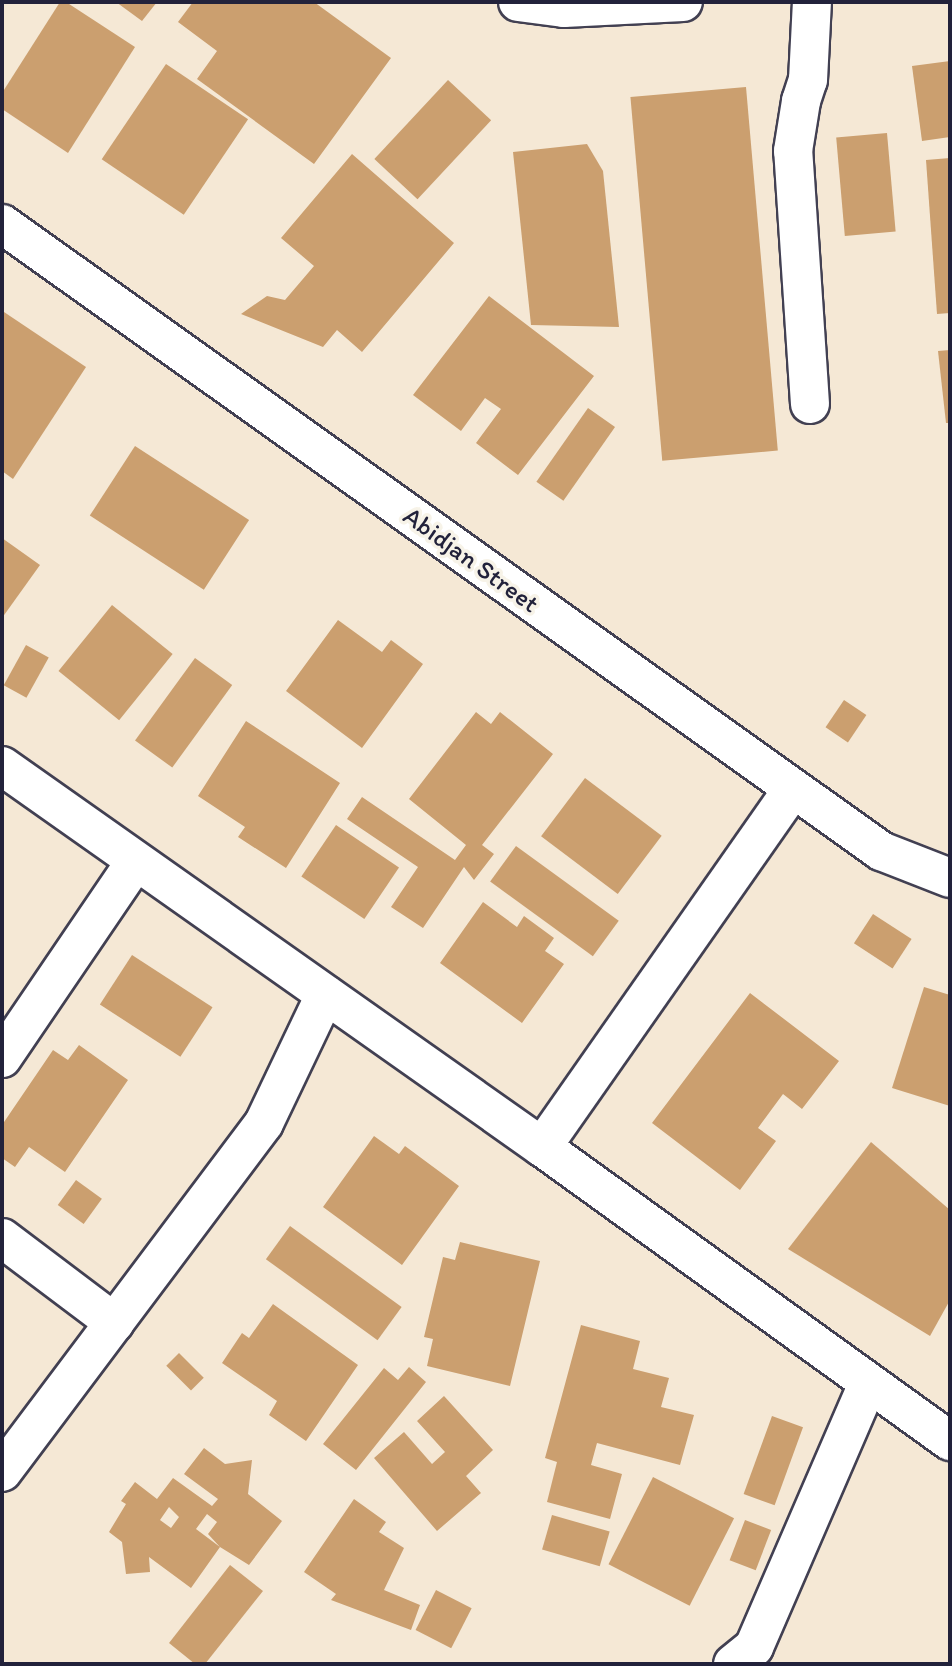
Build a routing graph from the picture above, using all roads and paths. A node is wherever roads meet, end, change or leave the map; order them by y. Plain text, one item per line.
1 (518, 2) edge
2 (683, 2) edge
3 (811, 2) edge
4 (564, 5) edge
5 (2, 224) edge
6 (810, 404) dead end
7 (2, 766) edge
8 (792, 790) junction
9 (135, 862) junction
10 (950, 878) edge
11 (326, 995) junction
12 (2, 1058) edge
13 (542, 1147) junction
14 (2, 1238) edge
15 (115, 1323) junction
16 (868, 1382) junction
17 (950, 1441) edge
18 (2, 1472) edge
19 (733, 1664) edge

1 - 4 street
2 - 4 street
3 - 6 street
5 - 8 street, Abidjan Street
7 - 9 street
8 - 10 street, Abidjan Street
8 - 13 street
9 - 11 street
9 - 12 street
11 - 13 street
11 - 15 street
13 - 16 street
14 - 15 street
15 - 18 street
16 - 17 street
16 - 19 street

